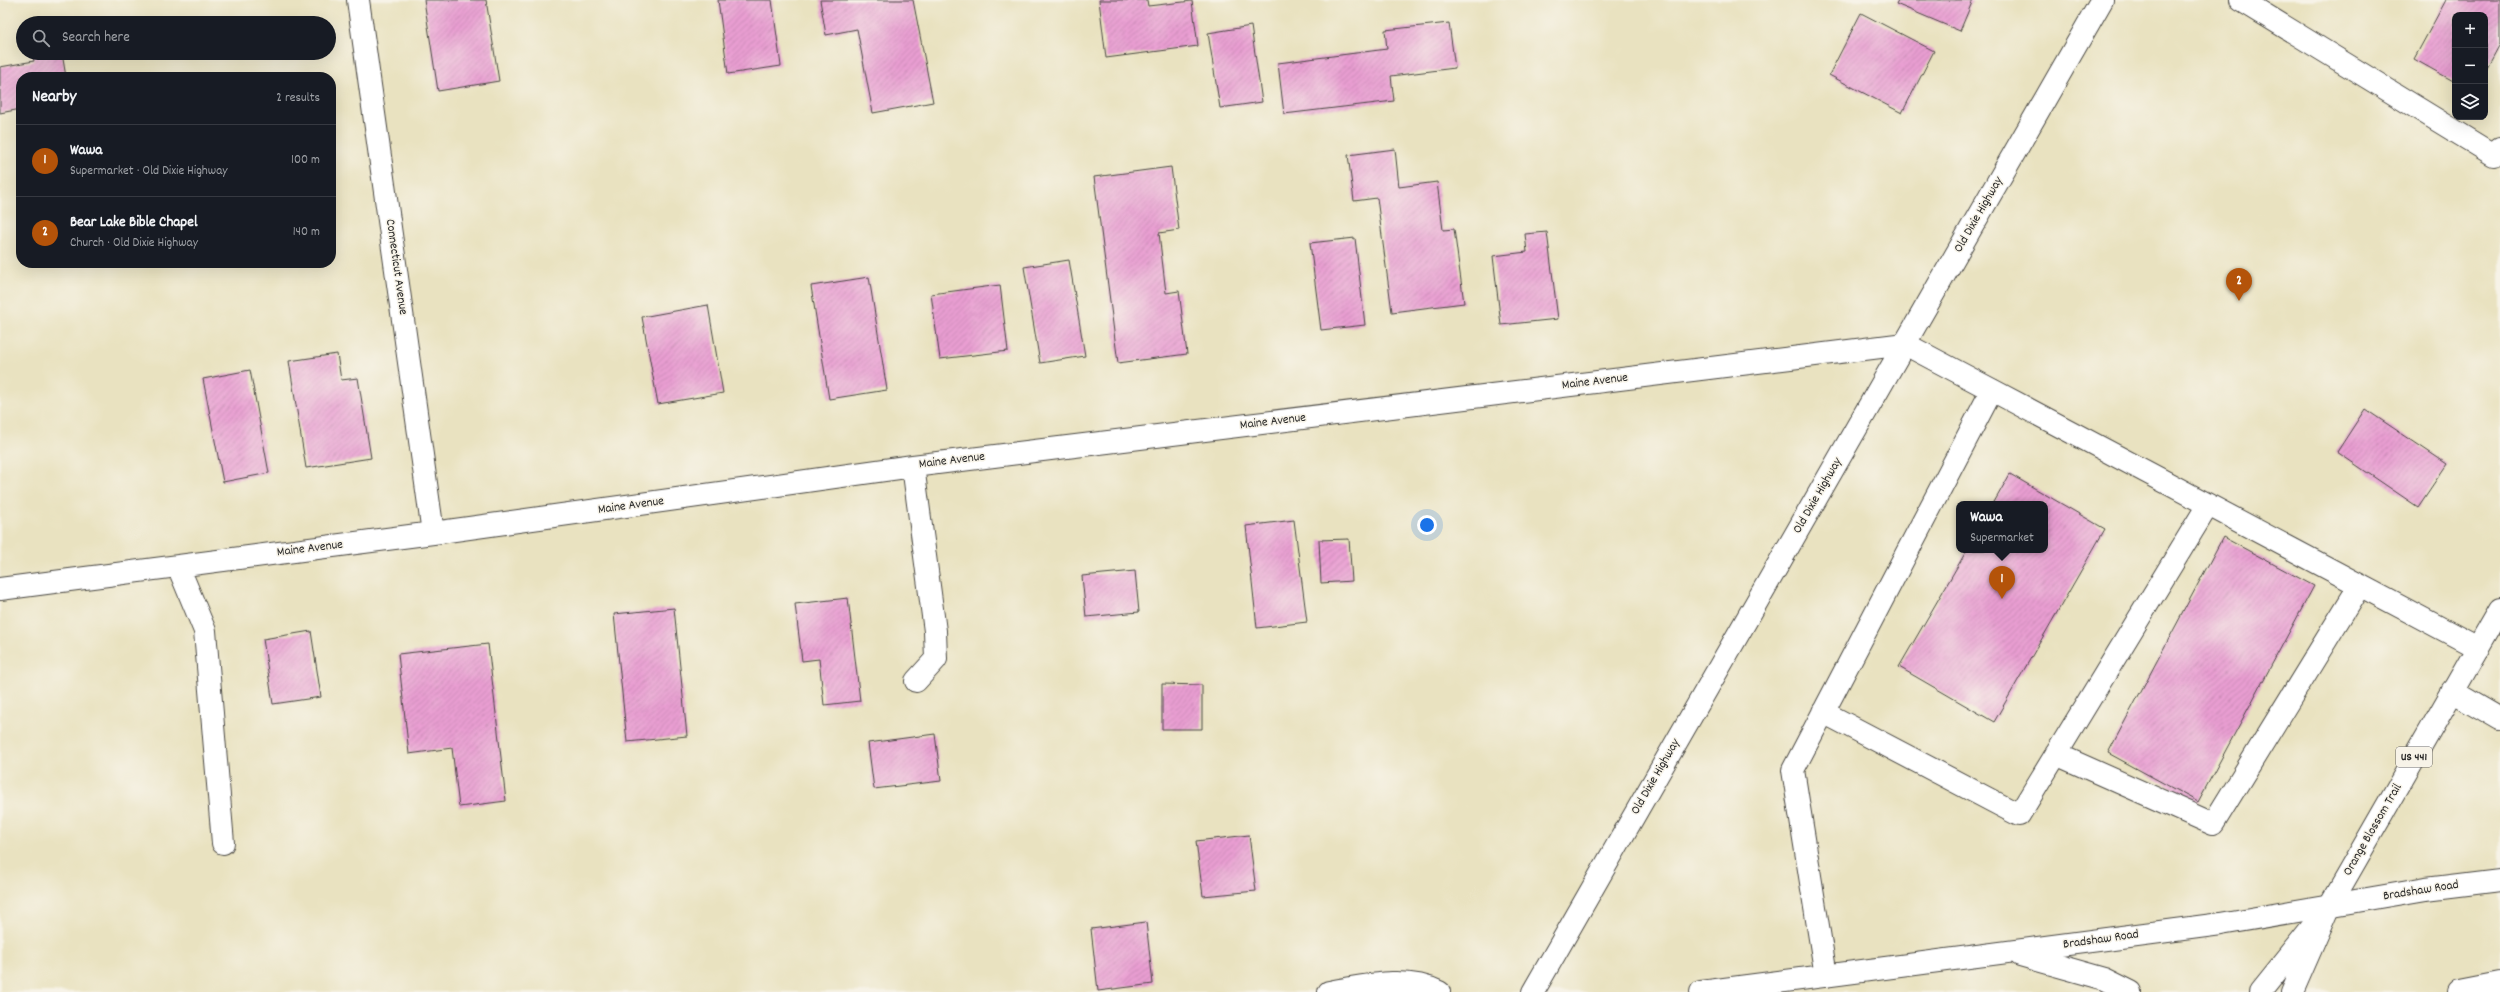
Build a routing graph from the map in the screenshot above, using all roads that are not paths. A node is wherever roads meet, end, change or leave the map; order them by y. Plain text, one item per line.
1 (358, 0) edge
2 (2102, 0) edge
3 (2241, 0) edge
4 (2500, 148) edge
5 (1905, 344) junction
6 (1992, 390) junction
7 (913, 466) junction
8 (2208, 505) junction
9 (433, 533) junction
10 (178, 566) junction
11 (2360, 585) junction
12 (0, 589) edge
13 (2500, 609) edge
14 (2478, 648) junction
15 (916, 681) dead end
16 (2452, 691) junction
17 (1823, 712) junction
18 (2500, 719) edge
19 (2056, 754) junction
20 (224, 843) dead end
21 (2500, 880) edge
22 (2330, 905) junction
23 (2011, 952) junction
24 (1826, 976) junction
25 (2500, 984) edge
26 (1329, 992) edge
27 (1439, 992) edge
28 (1533, 992) edge
29 (1701, 992) edge
30 (2131, 992) edge
31 (2260, 992) edge
32 (2292, 992) edge
33 (2459, 992) edge

1 - 9 street, Connecticut Avenue
2 - 5 street, Old Dixie Highway
3 - 4 street
5 - 6 street
5 - 7 street, Maine Avenue
5 - 28 street, Old Dixie Highway
6 - 8 street
6 - 17 street
7 - 9 street, Maine Avenue
7 - 15 street
8 - 11 street
8 - 19 street
9 - 10 street, Maine Avenue
10 - 12 street, Maine Avenue
10 - 20 street
11 - 14 street
11 - 19 street
13 - 14 street, Orange Blossom Trail / US 441
14 - 16 street, Orange Blossom Trail / US 441
16 - 18 street
16 - 22 street, Orange Blossom Trail / US 441
17 - 19 street
17 - 24 street
21 - 22 street, Bradshaw Road
22 - 23 street, Bradshaw Road
22 - 31 street, Orange Blossom Trail / US 441
22 - 32 street, Orange Blossom Trail / US 441
23 - 24 street, Bradshaw Road
23 - 30 street
24 - 29 street, Bradshaw Road
25 - 33 street
26 - 27 street

